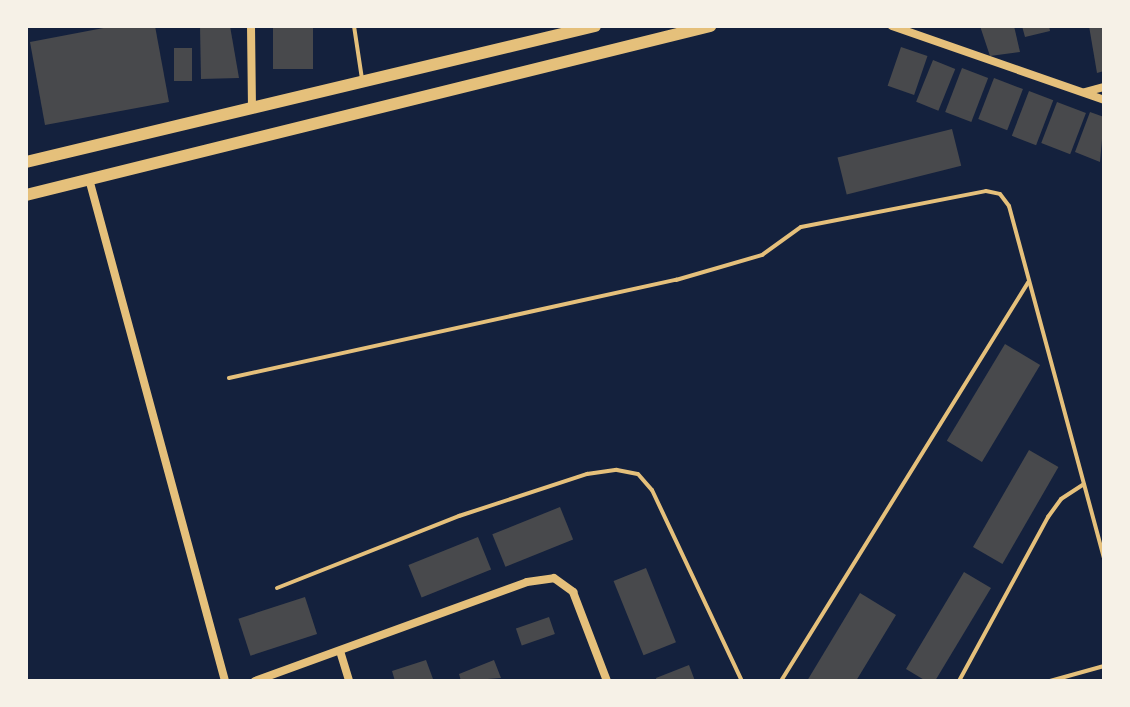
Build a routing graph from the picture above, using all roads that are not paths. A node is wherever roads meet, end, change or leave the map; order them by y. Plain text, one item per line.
1 (251, 26) edge
2 (354, 26) edge
3 (595, 26) edge
4 (710, 26) edge
5 (892, 26) edge
6 (362, 80) junction
7 (1104, 87) edge
8 (1082, 93) junction
9 (1104, 100) edge
10 (252, 107) junction
11 (26, 162) edge
12 (89, 179) junction
13 (26, 195) edge
14 (1029, 281) junction
15 (229, 378) dead end
16 (1084, 484) junction
17 (1104, 557) edge
18 (277, 588) dead end
19 (340, 651) junction
20 (1104, 666) edge
21 (225, 681) edge
22 (255, 681) edge
23 (349, 681) edge
24 (607, 681) edge
25 (742, 681) edge
26 (781, 681) edge
27 (959, 681) edge
28 (1050, 681) edge

1 - 10 street
2 - 6 lane
3 - 6 main road
4 - 12 main road
5 - 8 street
6 - 10 main road
7 - 8 street
8 - 9 street
10 - 11 main road
12 - 13 main road
12 - 21 street
14 - 15 lane
14 - 16 lane
14 - 26 lane
16 - 17 lane
16 - 27 lane
18 - 25 lane
19 - 22 street
19 - 23 street
19 - 24 street
20 - 28 lane

